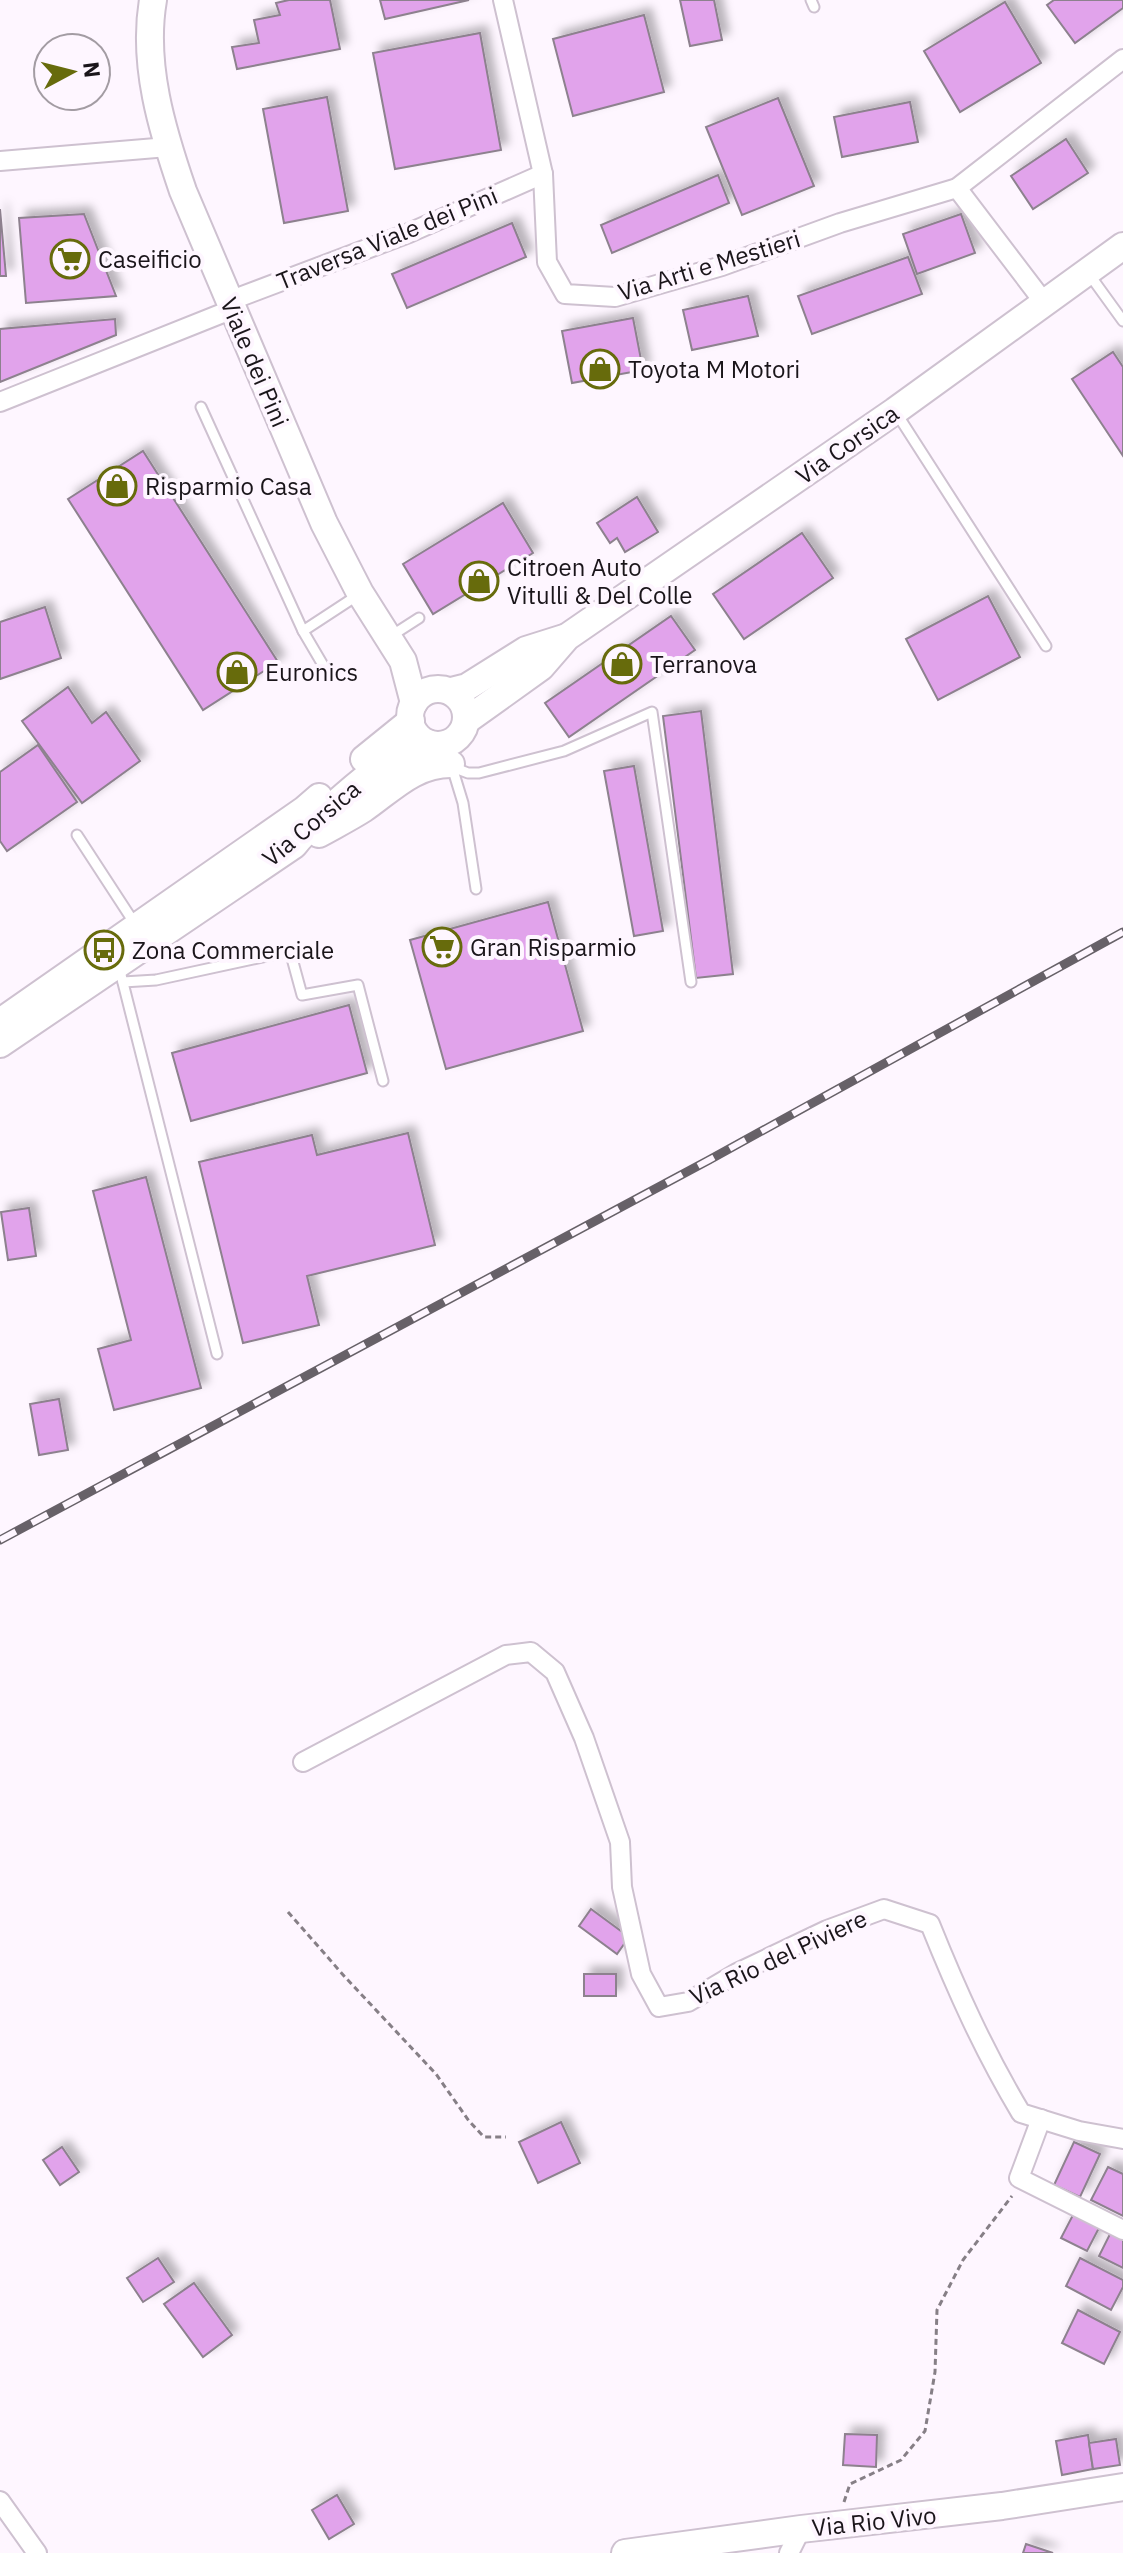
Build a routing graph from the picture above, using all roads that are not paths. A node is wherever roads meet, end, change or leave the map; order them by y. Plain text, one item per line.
1 (153, 0) edge
2 (503, 0) edge
3 (1123, 59) edge
4 (168, 147) junction
5 (0, 161) edge
6 (543, 174) junction
7 (957, 188) junction
8 (1123, 246) edge
9 (1087, 271) junction
10 (1043, 301) junction
11 (231, 305) junction
12 (1123, 321) edge
13 (0, 402) edge
14 (201, 407) dead end
15 (895, 411) junction
16 (360, 593) junction
17 (419, 618) dead end
18 (303, 631) junction
19 (388, 637) junction
20 (567, 637) junction
21 (1046, 646) dead end
22 (403, 661) junction
23 (330, 677) dead end
24 (451, 691) junction
25 (412, 712) junction
26 (467, 720) junction
27 (441, 750) junction
28 (77, 835) dead end
29 (476, 889) dead end
30 (137, 927) junction
31 (121, 973) junction
32 (691, 982) dead end
33 (0, 1022) edge
34 (0, 1044) edge
35 (383, 1081) dead end
36 (217, 1354) dead end
37 (303, 1762) dead end
38 (1041, 2119) junction
39 (1123, 2139) edge
40 (1123, 2230) edge
41 (1123, 2487) edge
42 (0, 2501) edge
43 (801, 2529) junction
44 (37, 2553) edge
45 (625, 2553) edge
46 (789, 2553) edge

1 - 4 main road, Viale dei Pini
2 - 6 street, Via Arti e Mestieri
3 - 7 street, Via Arti e Mestieri
4 - 5 street
4 - 11 main road, Viale dei Pini
6 - 7 street, Via Arti e Mestieri
6 - 11 street, Traversa Viale dei Pini
7 - 10 street
8 - 9 main road, Via Corsica
9 - 10 main road, Via Corsica
9 - 12 lane
10 - 15 main road, Via Corsica
11 - 13 street, Traversa Viale dei Pini
11 - 16 main road, Viale dei Pini
14 - 18 lane
15 - 20 main road, Via Corsica
15 - 21 lane
16 - 18 lane
16 - 19 main road, Viale dei Pini
17 - 19 lane
18 - 23 lane
19 - 22 main road, Viale dei Pini
20 - 24 main road, Via Corsica
20 - 26 main road, Via Corsica
22 - 24 main road, Viale dei Pini
22 - 25 main road, Viale dei Pini
24 - 25 main road, Via Corsica
24 - 26 main road
25 - 27 main road
25 - 30 main road, Via Corsica
26 - 27 main road, Via Corsica
27 - 29 lane
27 - 31 main road, Via Corsica
27 - 32 lane
28 - 30 lane
30 - 33 main road, Via Corsica
31 - 34 main road, Via Corsica
31 - 35 lane
31 - 36 lane
37 - 38 street, Via Rio del Piviere
38 - 39 street, Via Rio del Piviere
38 - 40 street
41 - 43 main road, Via Rio Vivo
42 - 44 street
43 - 45 main road, Via Rio Vivo
43 - 46 street

